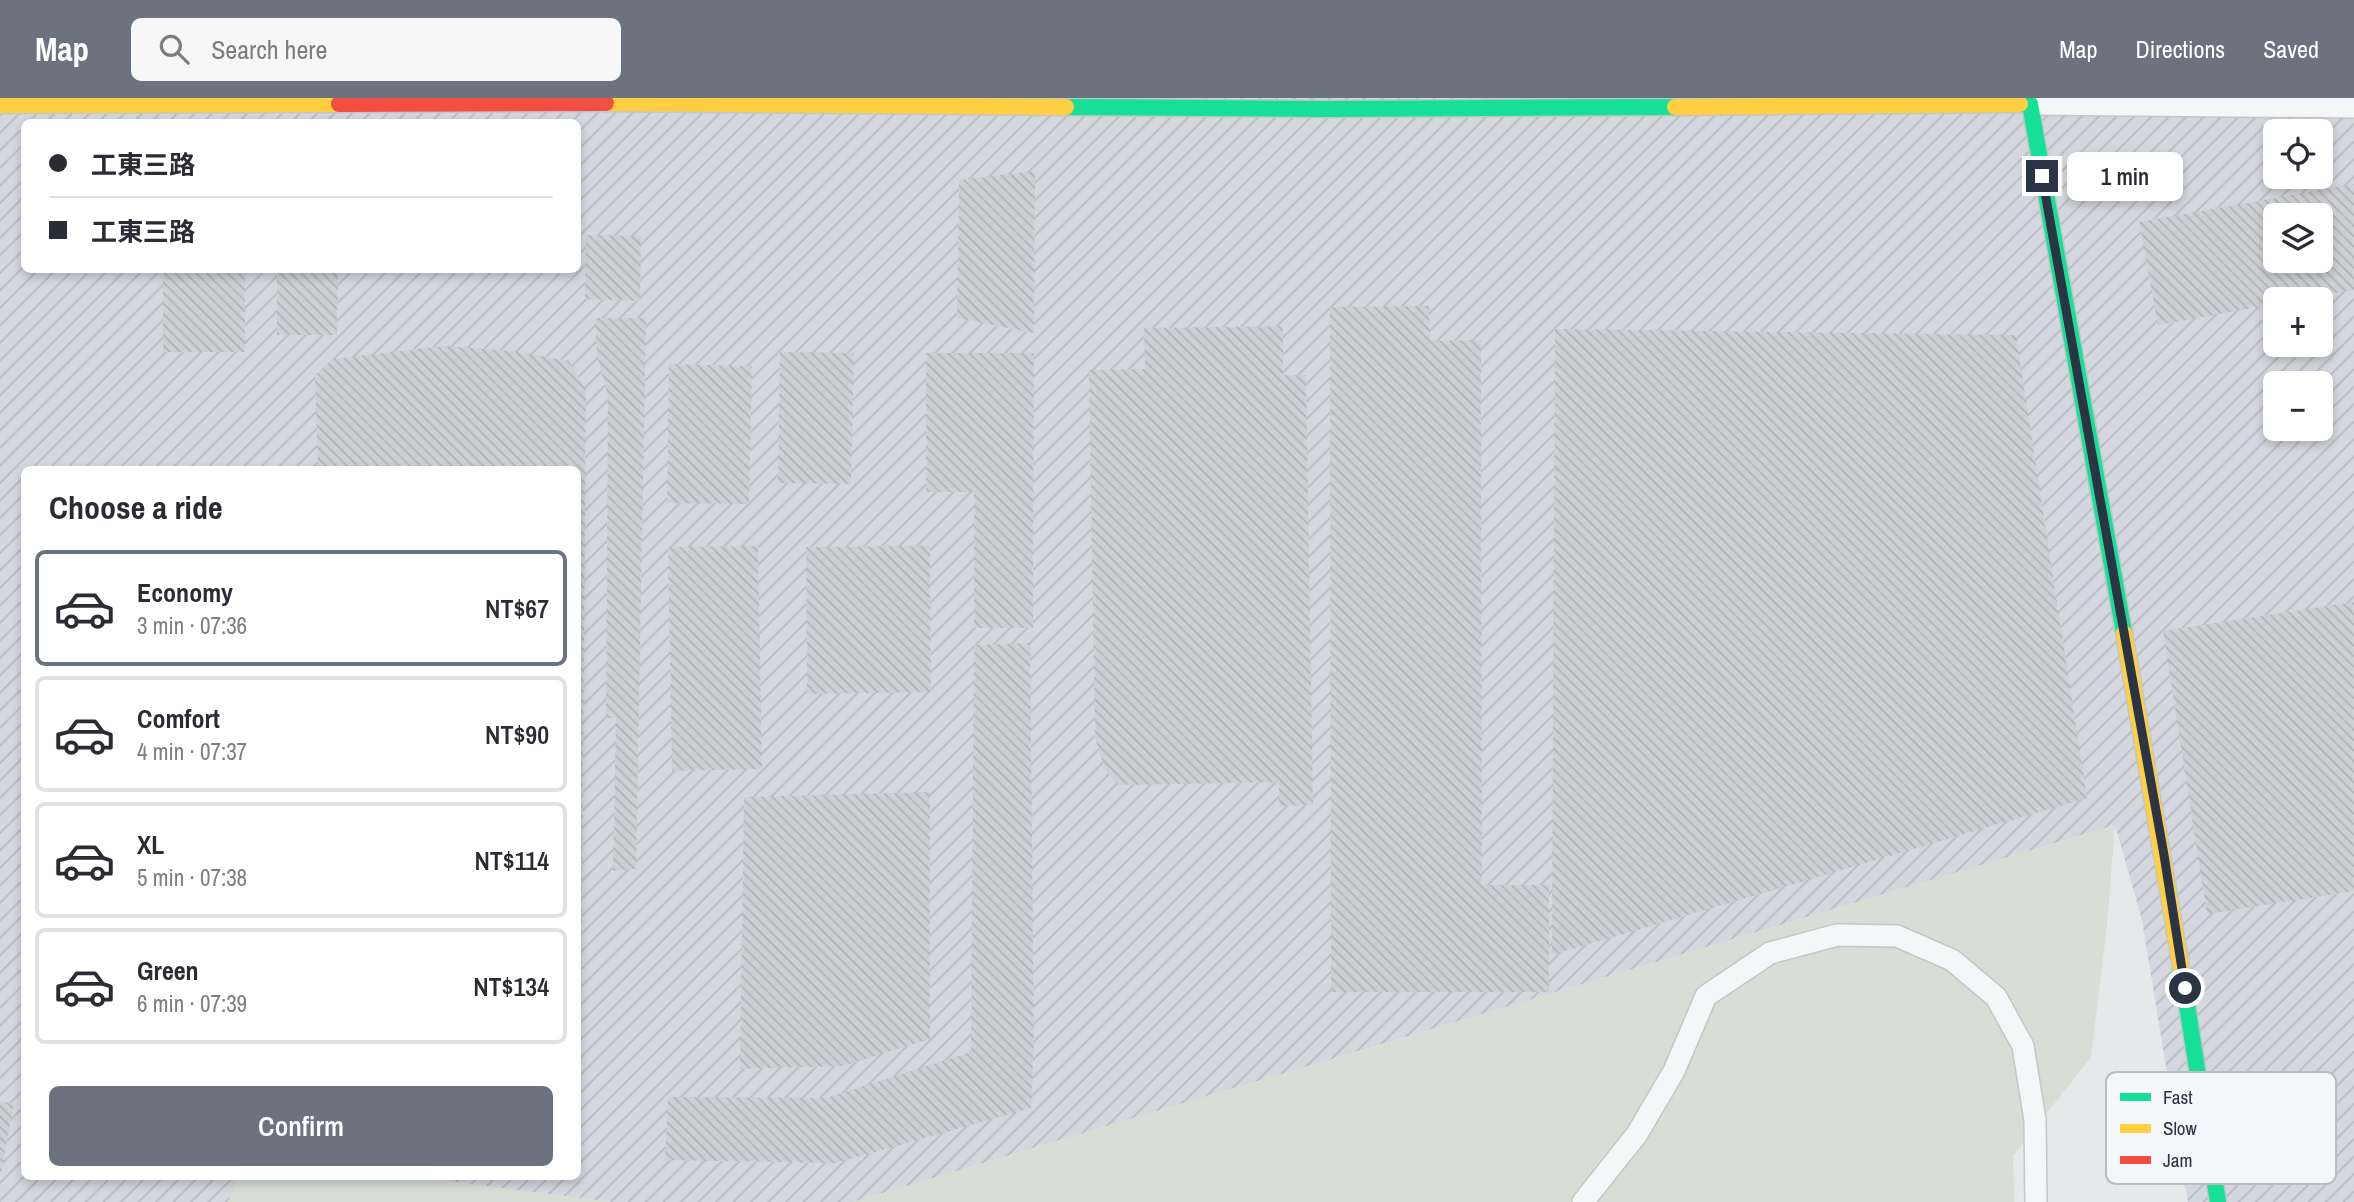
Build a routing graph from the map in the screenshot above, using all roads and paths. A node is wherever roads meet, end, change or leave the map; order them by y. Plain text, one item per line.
1 (629, 101) edge
2 (2030, 101) edge
3 (0, 105) edge
4 (2354, 107) edge
5 (2198, 1072) edge
6 (2215, 1184) edge
7 (1583, 1202) edge
8 (2036, 1202) edge
9 (2218, 1202) edge

1 - 2 street
1 - 3 street
2 - 4 lane
2 - 5 street
6 - 9 street
7 - 8 lane

